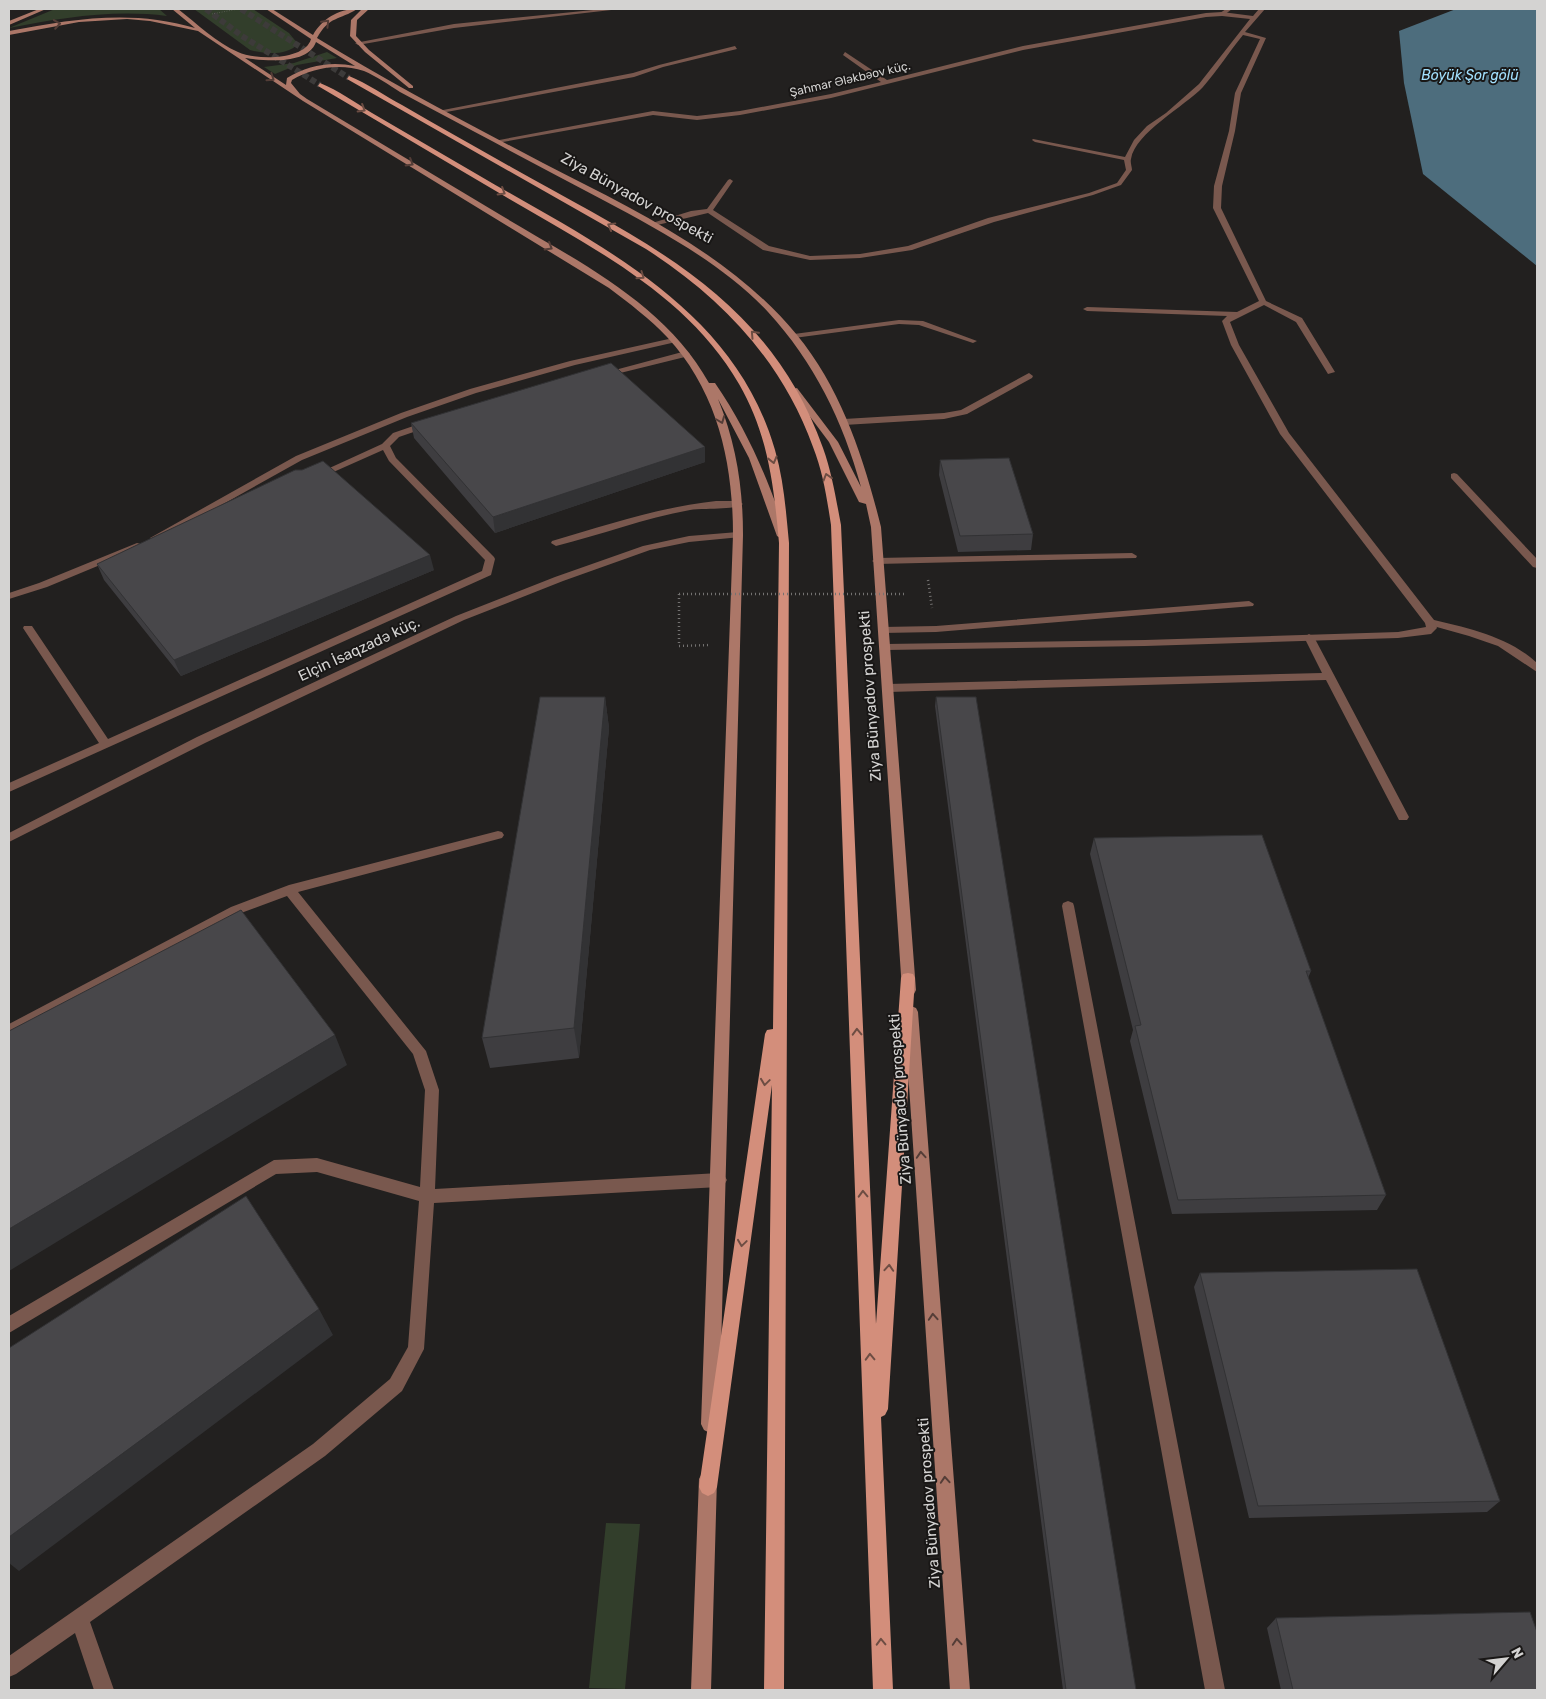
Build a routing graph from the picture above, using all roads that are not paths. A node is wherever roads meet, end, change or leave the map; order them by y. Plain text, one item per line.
1 (43, 9) edge
2 (175, 9) edge
3 (269, 9) edge
4 (354, 9) edge
5 (366, 9) edge
6 (617, 9) edge
7 (1229, 9) edge
8 (1262, 9) edge
9 (1222, 14) junction
10 (1253, 18) junction
11 (9, 23) edge
12 (9, 33) edge
13 (1242, 33) junction
14 (206, 34) junction
15 (314, 38) junction
16 (358, 43) junction
17 (226, 47) junction
18 (735, 48) dead end
19 (845, 54) dead end
20 (371, 71) junction
21 (349, 78) tunnel mouth
22 (886, 83) junction
23 (320, 84) tunnel mouth
24 (305, 100) junction
25 (441, 111) junction
26 (1035, 140) dead end
27 (497, 141) junction
28 (1126, 159) junction
29 (730, 181) dead end
30 (709, 211) junction
31 (653, 224) junction
32 (1262, 302) junction
33 (1087, 310) dead end
34 (1238, 314) junction
35 (794, 336) junction
36 (673, 340) junction
37 (973, 341) dead end
38 (686, 354) junction
39 (1331, 372) dead end
40 (1029, 376) dead end
41 (593, 377) edge
42 (794, 390) junction
43 (443, 419) edge
44 (844, 422) junction
45 (386, 446) junction
46 (1454, 476) dead end
47 (303, 482) edge
48 (738, 504) junction
49 (876, 527) junction
50 (738, 535) junction
51 (556, 543) dead end
52 (784, 543) junction
53 (1132, 556) dead end
54 (877, 561) junction
55 (1537, 565) edge
56 (9, 596) edge
57 (1249, 604) dead end
58 (1430, 622) junction
59 (28, 628) dead end
60 (883, 630) junction
61 (1309, 637) junction
62 (886, 647) junction
63 (1537, 668) edge
64 (1330, 676) junction
65 (888, 688) junction
66 (106, 744) junction
67 (9, 788) edge
68 (1403, 817) dead end
69 (498, 835) dead end
70 (9, 838) edge
71 (289, 890) junction
72 (1068, 906) dead end
73 (908, 978) junction
74 (780, 982) junction
75 (9, 1031) edge
76 (719, 1180) junction
77 (427, 1196) junction
78 (9, 1325) edge
79 (874, 1474) junction
80 (708, 1487) junction
81 (78, 1618) junction
82 (9, 1667) edge
83 (104, 1690) edge
84 (700, 1690) edge
85 (774, 1690) edge
86 (883, 1690) edge
87 (960, 1690) edge
88 (1215, 1690) edge

1 - 11 main road
2 - 14 main road
3 - 15 main road, Ziya Bünyadov prospekti
15 -> 4 main road
5 - 16 main road
6 - 16 street
7 - 9 street
8 - 10 street
9 - 10 street
9 - 22 street, Şahmar Ələkbəov küç.
10 - 13 street
12 -> 14 main road
13 - 28 street
13 - 32 street
14 - 17 main road
15 - 17 main road
15 - 20 main road, Ziya Bünyadov prospekti
16 - 25 main road
17 -> 24 main road
18 - 25 street
19 - 22 street
20 - 24 main road
20 - 25 main road, Ziya Bünyadov prospekti
42 -> 21 main road, Ziya Bünyadov prospekti
22 - 27 street, Şahmar Ələkbəov küç.
23 -> 52 main road
24 -> 36 main road
25 - 27 main road, Ziya Bünyadov prospekti
26 - 28 street
27 - 31 main road, Ziya Bünyadov prospekti
28 - 30 street
29 - 30 street
30 - 31 street
31 - 35 main road, Ziya Bünyadov prospekti
32 - 34 street
32 - 39 street
33 - 34 street
34 - 58 street
35 - 37 street
35 - 44 main road, Ziya Bünyadov prospekti
36 - 38 main road
36 - 56 street
38 - 41 street
38 -> 48 main road
38 - 52 main road
40 - 44 street
42 - 49 main road
79 -> 42 main road, Ziya Bünyadov prospekti
43 - 45 street
44 - 49 main road, Ziya Bünyadov prospekti
45 - 47 street
45 - 66 street
46 - 55 street
48 - 50 main road
48 - 51 street
49 - 54 main road, Ziya Bünyadov prospekti
50 - 70 street, Elçin İsaqzadə küç.
50 - 76 main road
52 - 74 main road
53 - 54 street
54 - 60 main road, Ziya Bünyadov prospekti
57 - 60 street
58 - 61 street
58 - 63 street
59 - 66 street
60 - 62 main road, Ziya Bünyadov prospekti
61 - 62 street
61 - 64 street
62 - 65 main road, Ziya Bünyadov prospekti
64 - 65 street
64 - 68 street
65 - 73 main road, Ziya Bünyadov prospekti
66 - 67 street
69 - 71 street
71 - 75 street
71 - 77 street
72 - 88 street
79 -> 73 main road
87 -> 73 main road, Ziya Bünyadov prospekti
74 -> 80 main road
74 - 85 main road
76 - 77 street
76 - 80 main road
77 - 78 street
77 - 81 street
86 -> 79 main road, Ziya Bünyadov prospekti
80 - 84 main road
81 - 82 street
81 - 83 street

